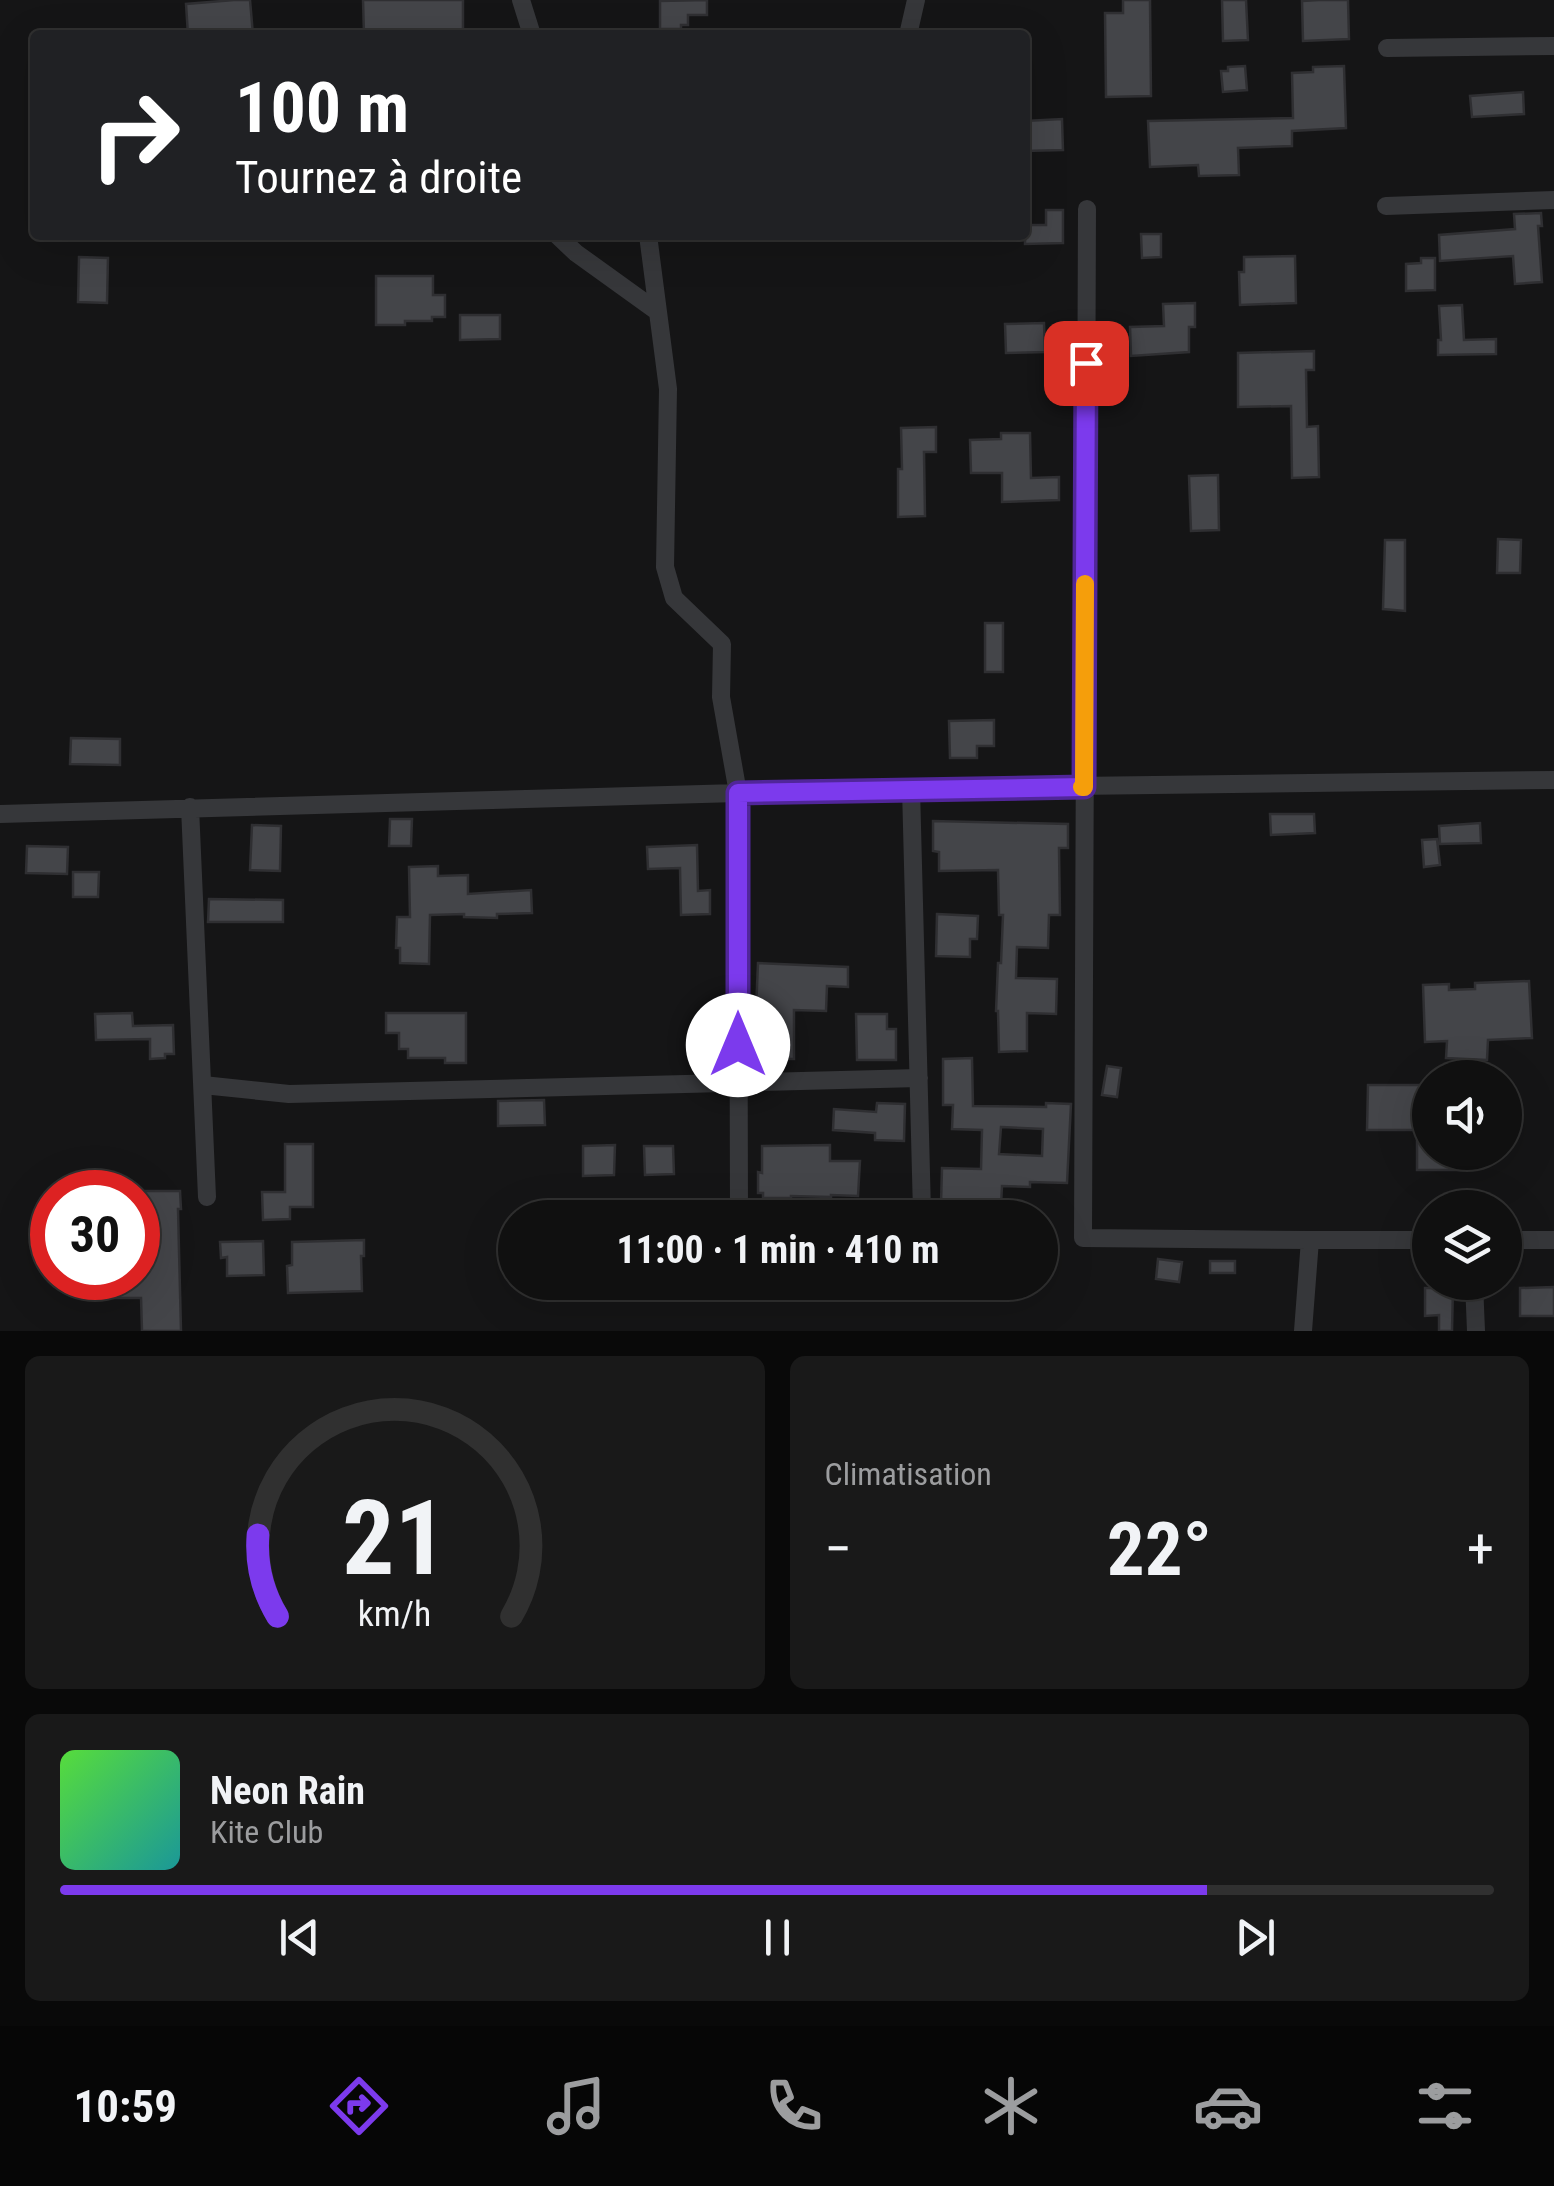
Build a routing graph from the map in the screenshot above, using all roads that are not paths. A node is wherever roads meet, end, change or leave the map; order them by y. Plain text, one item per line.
1 (521, 0) edge
2 (916, 0) edge
3 (530, 30) edge
4 (909, 30) edge
5 (1554, 46) edge
6 (1387, 48) dead end
7 (1554, 200) edge
8 (1386, 206) dead end
9 (1087, 209) dead end
10 (562, 240) edge
11 (649, 240) edge
12 (658, 312) junction
13 (1554, 780) edge
14 (1084, 787) junction
15 (911, 788) junction
16 (738, 793) junction
17 (190, 807) junction
18 (0, 814) edge
19 (919, 1078) junction
20 (739, 1081) junction
21 (203, 1085) junction
22 (207, 1197) dead end
23 (739, 1200) edge
24 (922, 1200) edge
25 (1310, 1240) junction
26 (1412, 1240) edge
27 (1522, 1240) edge
28 (1554, 1240) edge
29 (1475, 1300) edge
30 (1302, 1331) edge
31 (1476, 1331) edge

1 - 3 street
2 - 4 street
5 - 6 street
7 - 8 street
9 - 14 street
10 - 12 street
11 - 12 street
12 - 16 street
13 - 14 street
14 - 15 street
14 - 25 street
15 - 16 street
15 - 19 street
16 - 17 street
16 - 20 street
17 - 18 street
17 - 21 street
19 - 20 street
19 - 24 street
20 - 21 street
20 - 23 street
21 - 22 street
25 - 26 street
25 - 30 street
27 - 28 street
29 - 31 street

